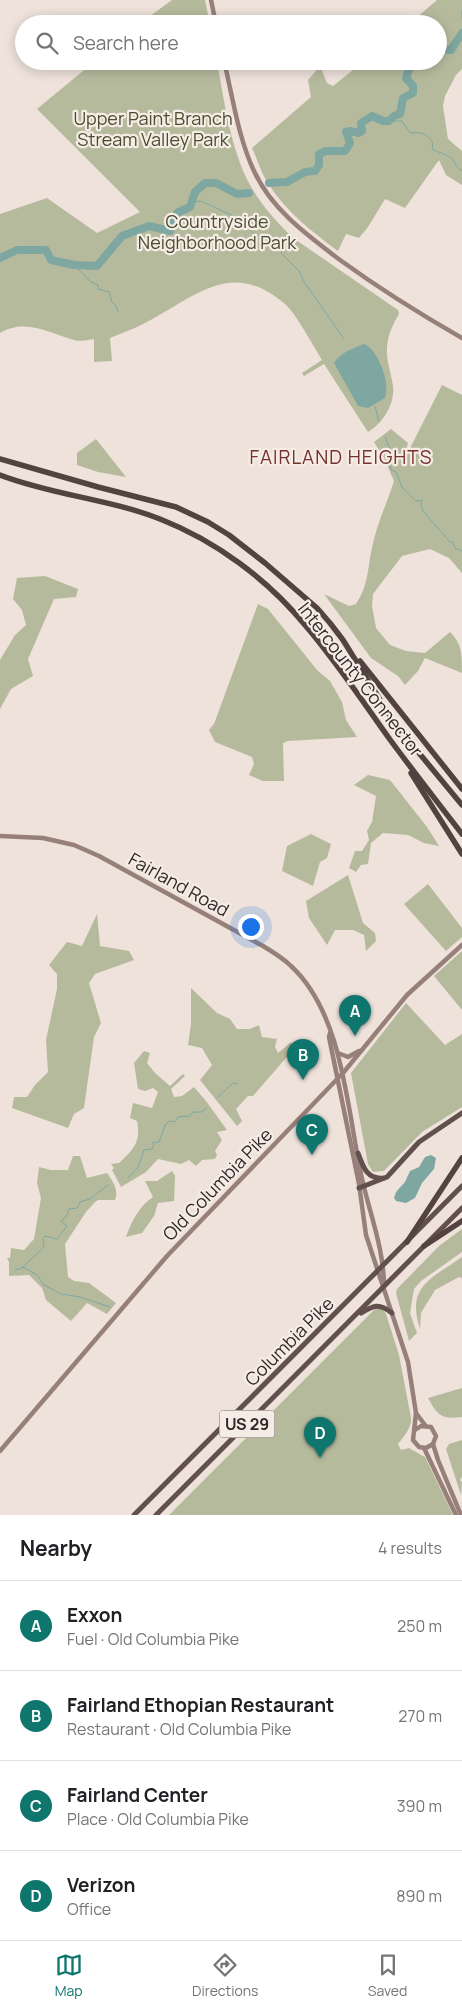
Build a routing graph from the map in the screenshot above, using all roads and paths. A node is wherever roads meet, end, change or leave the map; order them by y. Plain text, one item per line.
1 (211, 0) edge
2 (214, 15) edge
3 (226, 70) edge
4 (462, 338) edge
5 (0, 459) edge
6 (0, 475) edge
7 (343, 640) junction
8 (391, 741) junction
9 (462, 789) edge
10 (462, 805) edge
11 (462, 834) edge
12 (0, 836) edge
13 (462, 854) edge
14 (462, 945) edge
15 (330, 1033) junction
16 (363, 1049) junction
17 (338, 1054) junction
18 (343, 1073) junction
19 (337, 1078) junction
20 (462, 1113) edge
21 (358, 1154) junction
22 (462, 1156) edge
23 (387, 1178) junction
24 (462, 1186) edge
25 (362, 1188) junction
26 (462, 1208) edge
27 (462, 1220) edge
28 (407, 1242) junction
29 (424, 1246) junction
30 (384, 1265) junction
31 (378, 1271) junction
32 (384, 1286) junction
33 (392, 1313) junction
34 (354, 1317) junction
35 (416, 1413) junction
36 (425, 1425) junction
37 (415, 1430) junction
38 (433, 1444) junction
39 (424, 1448) junction
40 (0, 1450) edge
41 (134, 1515) edge
42 (156, 1515) edge
43 (456, 1515) edge
44 (461, 1515) edge

1 - 2 main road
3 - 4 main road
5 - 7 highway, Intercounty Connector
6 - 8 highway, Intercounty Connector
7 - 9 highway
7 - 10 highway, Intercounty Connector
8 - 11 highway, Intercounty Connector
8 - 13 highway
12 - 15 main road, Fairland Road
14 - 16 main road, Old Columbia Pike
15 - 17 main road, Fairland Road
15 - 19 main road, Fairland Road
16 - 17 main road
16 - 18 main road, Old Columbia Pike
17 - 18 main road, Fairland Road
18 - 19 main road, Old Columbia Pike
18 - 21 main road, Fairland Road
19 - 25 main road, Fairland Road
19 - 40 main road, Old Columbia Pike
20 - 23 highway
21 - 23 highway
21 - 25 main road, Fairland Road
22 - 28 highway
23 - 25 highway
24 - 28 highway, Columbia Pike / US 29
25 - 30 main road, Fairland Road
25 - 31 main road, Fairland Road
26 - 29 highway, Columbia Pike / US 29
27 - 29 highway
28 - 30 highway, Columbia Pike / US 29
29 - 32 highway, Columbia Pike / US 29
30 - 31 highway, Columbia Pike / US 29
30 - 32 main road, Fairland Road
31 - 32 main road, Fairland Road
31 - 41 highway, Columbia Pike / US 29
32 - 33 main road, Fairland Road
32 - 34 highway, Columbia Pike / US 29
33 - 34 highway
33 - 35 main road, Fairland Road
34 - 42 highway, Columbia Pike / US 29
35 - 36 main road, Fairland Road
35 - 37 main road, Fairland Road
36 - 37 main road
36 - 38 main road
37 - 39 main road
38 - 39 main road
38 - 44 main road
39 - 43 main road

